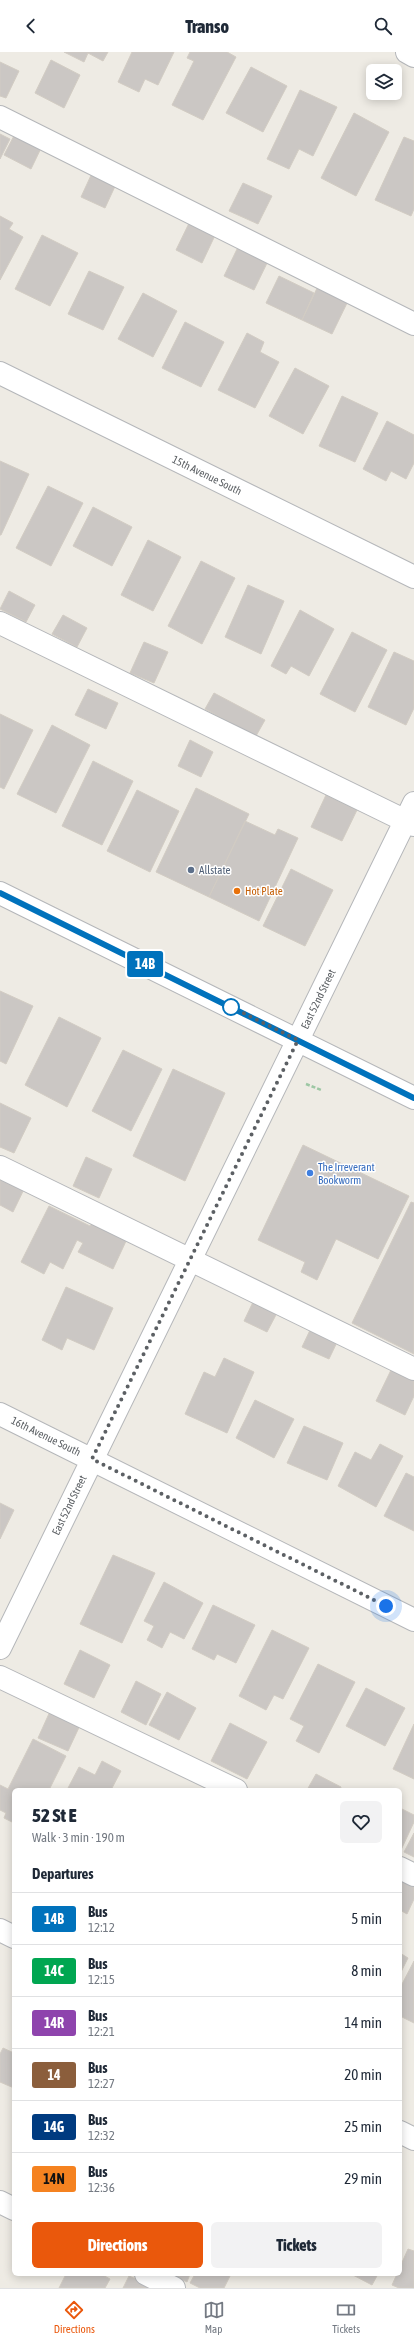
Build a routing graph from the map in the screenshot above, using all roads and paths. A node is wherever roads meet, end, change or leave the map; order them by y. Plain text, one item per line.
1 (407, 52) edge
2 (414, 56) edge
3 (0, 117) edge
4 (414, 324) edge
5 (0, 373) edge
6 (414, 577) edge
7 (0, 623) edge
8 (411, 816) edge
9 (0, 893) edge
10 (298, 1040) junction
11 (414, 1098) edge
12 (0, 1167) edge
13 (189, 1260) junction
14 (414, 1369) edge
15 (0, 1414) edge
16 (92, 1459) junction
17 (414, 1620) edge
18 (0, 1648) edge
19 (0, 1677) edge
20 (232, 1788) edge
21 (402, 1869) edge
22 (414, 1875) edge
23 (0, 1930) edge
24 (12, 1936) edge
25 (402, 2133) edge
26 (414, 2139) edge
27 (0, 2202) edge
28 (12, 2208) edge
29 (150, 2276) edge
30 (174, 2288) edge

1 - 2 street
3 - 4 street
5 - 6 street, 15th Avenue South
7 - 8 street
8 - 10 street, East 52nd Street
9 - 10 street
10 - 11 street
10 - 13 street, East 52nd Street
12 - 13 street
13 - 14 street
13 - 16 street, East 52nd Street
15 - 16 street, 16th Avenue South
16 - 17 street, 16th Avenue South
16 - 18 street, East 52nd Street
19 - 20 street
21 - 22 street
23 - 24 street
25 - 26 street
27 - 28 street
29 - 30 street

